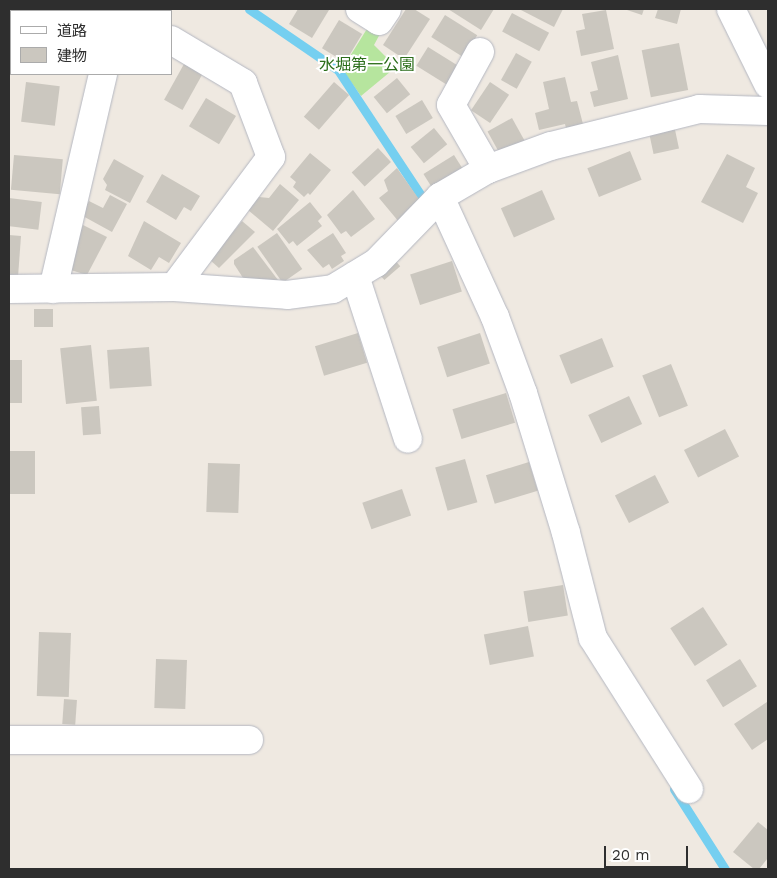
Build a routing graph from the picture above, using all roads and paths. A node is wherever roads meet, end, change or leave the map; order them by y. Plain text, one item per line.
1 (360, 9) edge
2 (387, 9) edge
3 (731, 9) edge
4 (172, 41) edge
5 (480, 52) dead end
6 (103, 75) edge
7 (768, 84) edge
8 (768, 111) edge
9 (488, 169) junction
10 (440, 197) junction
11 (355, 276) junction
12 (174, 287) junction
13 (9, 289) edge
14 (53, 289) junction
15 (408, 439) dead end
16 (9, 740) edge
17 (249, 740) dead end
18 (689, 789) dead end

1 - 2 street
3 - 7 street
4 - 12 street
5 - 9 street
6 - 14 street
8 - 9 street
9 - 10 street
10 - 11 street
10 - 18 street
11 - 12 street
11 - 15 street
12 - 14 street
13 - 14 street
16 - 17 street

